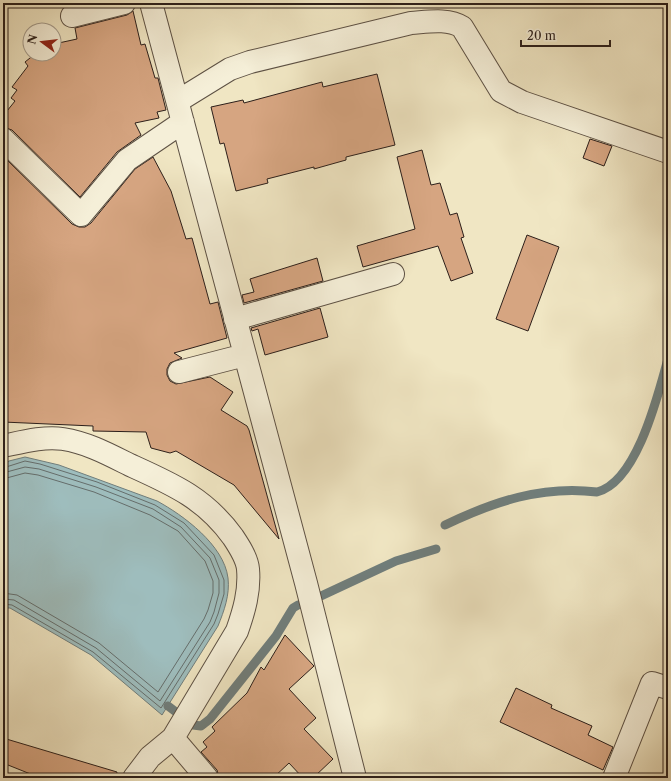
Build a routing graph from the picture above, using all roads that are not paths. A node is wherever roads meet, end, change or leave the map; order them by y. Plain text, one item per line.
1 (124, 3) edge
2 (151, 3) edge
3 (72, 16) dead end
4 (178, 101) junction
5 (183, 122) junction
6 (3, 139) edge
7 (668, 152) edge
8 (393, 274) dead end
9 (235, 319) junction
10 (245, 355) junction
11 (179, 372) dead end
12 (3, 446) edge
13 (668, 688) edge
14 (172, 738) junction
15 (134, 778) edge
16 (207, 778) edge
17 (355, 778) edge
18 (614, 778) edge

1 - 3 street
2 - 4 street
4 - 5 street
4 - 7 street
5 - 6 street
5 - 9 street
8 - 9 street
9 - 10 street
10 - 11 street
10 - 17 street
12 - 14 street
13 - 18 street
14 - 15 street
14 - 16 street

